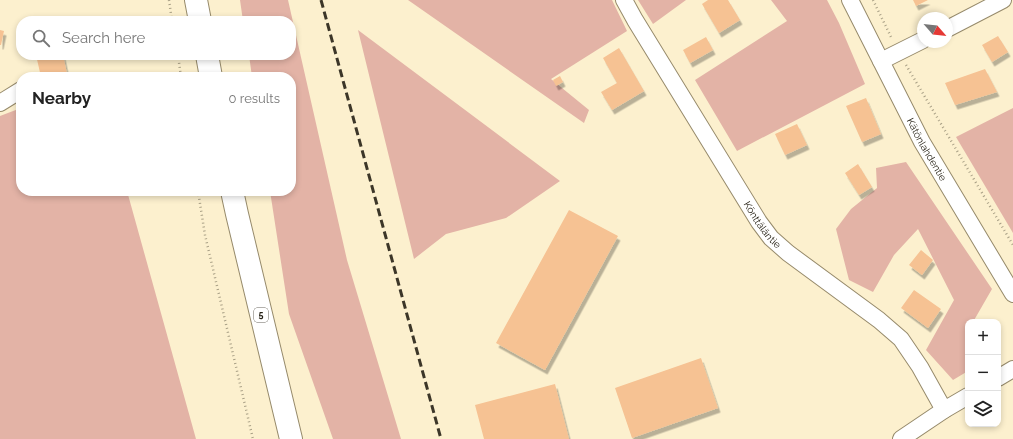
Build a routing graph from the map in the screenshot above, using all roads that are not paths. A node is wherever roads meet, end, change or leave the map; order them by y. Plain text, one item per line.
1 (196, 0) edge
2 (624, 0) edge
3 (850, 0) edge
4 (1003, 0) edge
5 (199, 16) edge
6 (953, 26) edge
7 (917, 43) edge
8 (208, 60) edge
9 (881, 61) junction
10 (210, 72) edge
11 (16, 93) edge
12 (0, 103) edge
13 (233, 196) edge
14 (1013, 294) edge
15 (1013, 369) edge
16 (1001, 376) edge
17 (965, 398) edge
18 (944, 410) junction
19 (291, 439) edge
20 (901, 439) edge

1 - 5 highway
2 - 18 street, Könttäläntie
3 - 9 street, Kätönlahdentie
4 - 6 street
7 - 9 street
8 - 10 highway
9 - 14 street, Kätönlahdentie
11 - 12 street
13 - 19 highway, 5
15 - 16 street
17 - 18 street
18 - 20 street

